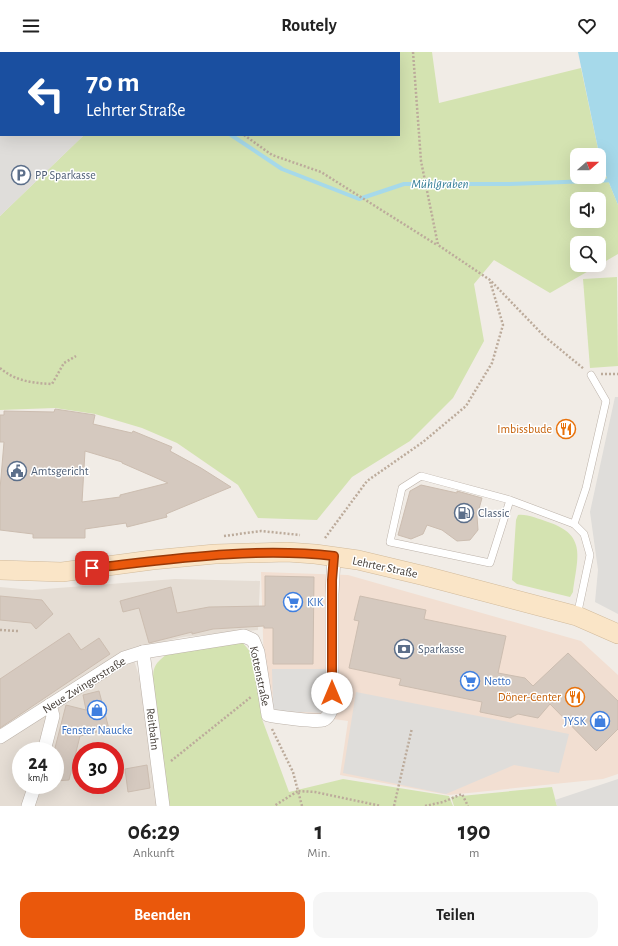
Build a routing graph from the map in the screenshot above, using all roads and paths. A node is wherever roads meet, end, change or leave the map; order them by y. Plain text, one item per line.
1 (413, 52) edge
2 (245, 136) edge
3 (438, 245) junction
4 (490, 280) junction
5 (76, 356) dead end
6 (0, 368) edge
7 (618, 374) edge
8 (591, 375) junction
9 (510, 500) junction
10 (574, 524) junction
11 (325, 538) dead end
12 (334, 556) junction
13 (0, 570) edge
14 (577, 616) junction
15 (0, 630) edge
16 (18, 631) dead end
17 (618, 634) edge
18 (244, 636) joint
19 (144, 652) junction
20 (263, 688) junction
21 (50, 705) junction
22 (268, 715) junction
23 (412, 728) dead end
24 (0, 737) edge
25 (46, 742) edge
26 (158, 771) junction
27 (298, 791) junction
28 (33, 794) edge
29 (30, 805) edge
30 (302, 805) edge
31 (163, 806) edge
32 (274, 806) edge
33 (381, 806) edge
34 (394, 806) edge
35 (425, 806) edge
36 (468, 806) edge

1 - 3 path
2 - 3 path
3 - 4 path
4 - 8 path
4 - 11 path
5 - 6 path
7 - 8 path
8 - 10 lane
9 - 9 lane
9 - 10 lane
10 - 14 lane
12 - 13 main road, Lehrter Straße
12 - 14 main road, Lehrter Straße
12 - 22 street, Kottenstraße
14 - 17 main road, Lehrter Straße
15 - 16 path
18 - 19 street, Neue Zwingerstraße
18 - 20 street, Kottenstraße
19 - 21 street, Neue Zwingerstraße
19 - 26 street, Reitbahn
20 - 22 street, Kottenstraße
20 - 26 path
21 - 24 street, Neue Zwingerstraße
21 - 25 street
22 - 27 path
23 - 34 path
26 - 31 street, Reitbahn
27 - 30 path
27 - 32 path
27 - 33 path
28 - 29 street
35 - 36 path

